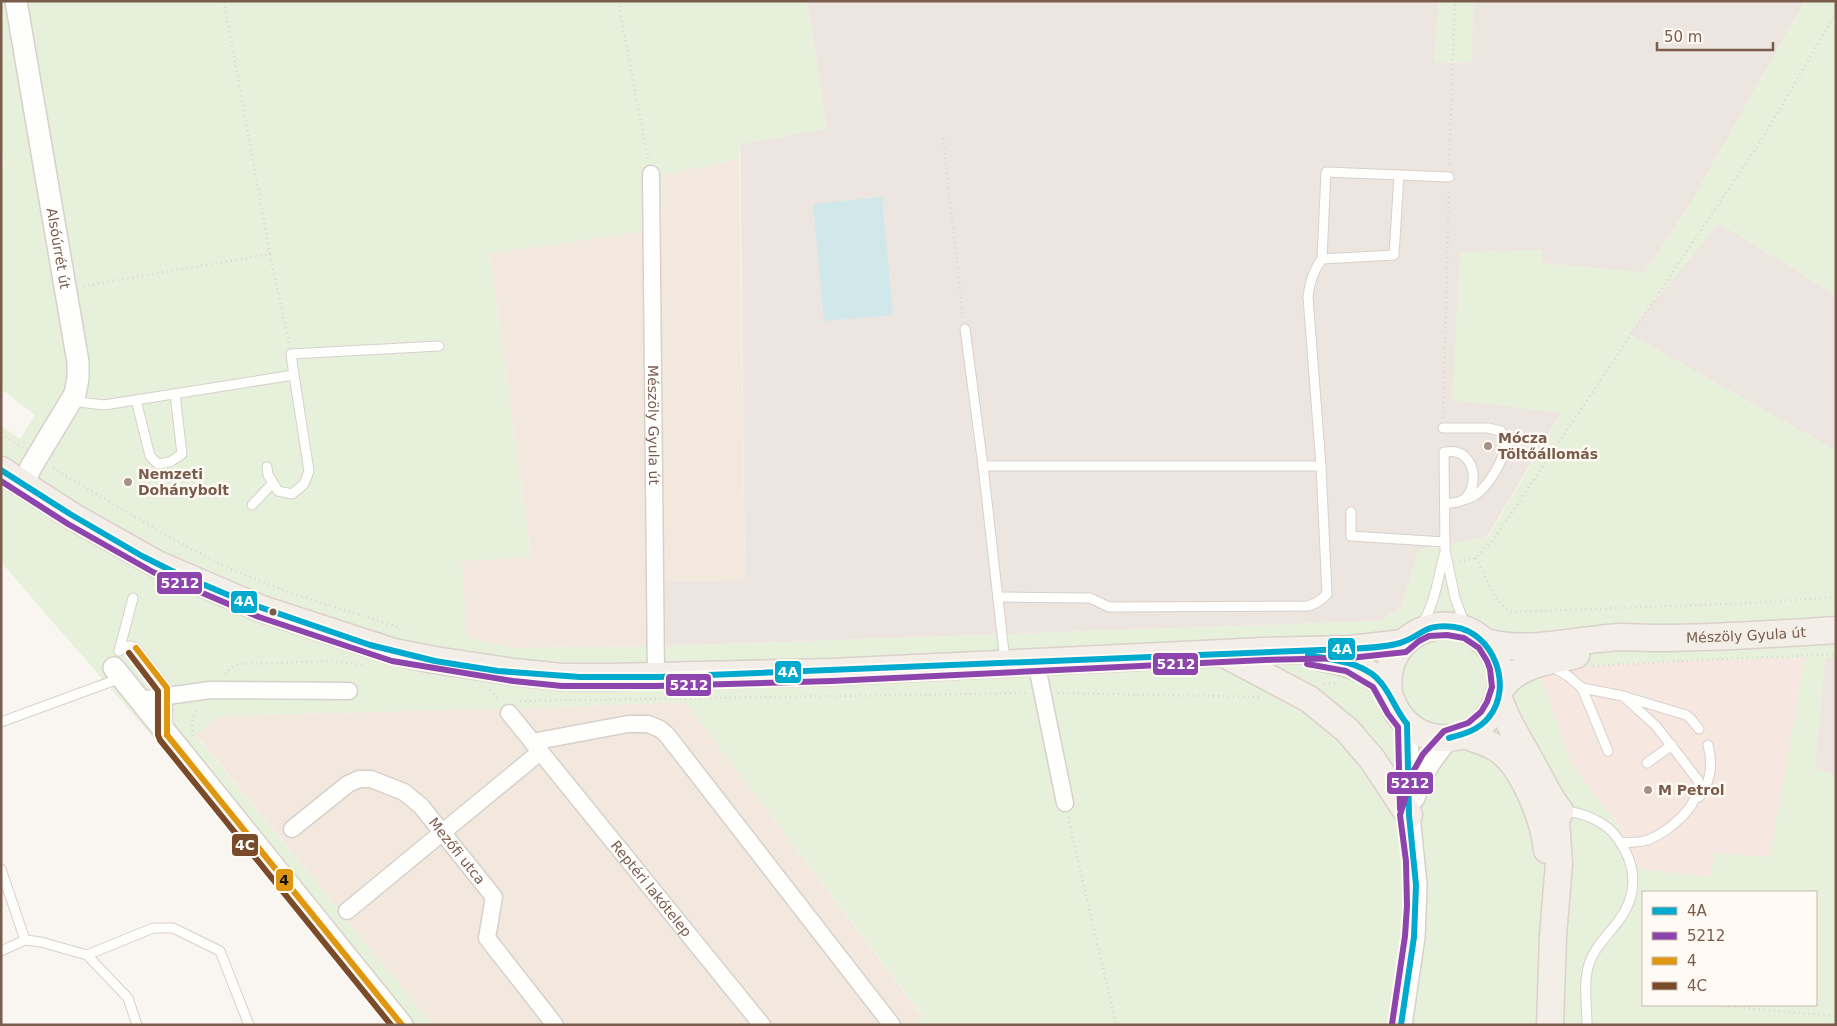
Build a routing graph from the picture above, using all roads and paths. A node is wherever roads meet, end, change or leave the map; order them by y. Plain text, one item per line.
1 (16, 1) edge
2 (224, 1) edge
3 (618, 1) edge
4 (1455, 1) edge
5 (1836, 13) edge
6 (943, 138) dead end
7 (651, 174) joint
8 (1399, 175) junction
9 (1449, 177) junction
10 (270, 254) junction
11 (1322, 259) junction
12 (66, 289) junction
13 (965, 329) joint
14 (439, 346) dead end
15 (291, 354) junction
16 (294, 375) junction
17 (175, 394) junction
18 (136, 400) junction
19 (71, 401) junction
20 (1443, 428) joint
21 (1, 434) edge
22 (983, 466) junction
23 (1322, 466) junction
24 (267, 467) dead end
25 (1, 470) edge
26 (30, 470) junction
27 (272, 482) junction
28 (1461, 501) junction
29 (1445, 504) junction
30 (252, 505) dead end
31 (1351, 512) dead end
32 (1445, 546) junction
33 (1476, 558) junction
34 (1448, 565) junction
35 (998, 597) junction
36 (1836, 597) edge
37 (133, 598) dead end
38 (400, 628) dead end
39 (1836, 630) edge
40 (1476, 636) junction
41 (1657, 638) junction
42 (1409, 639) junction
43 (1287, 651) junction
44 (1223, 654) junction
45 (1682, 661) dead end
46 (1036, 662) junction
47 (1544, 662) junction
48 (1005, 663) junction
49 (118, 666) junction
50 (369, 666) dead end
51 (1568, 676) junction
52 (656, 677) junction
53 (1342, 683) dead end
54 (487, 687) dead end
55 (1582, 688) junction
56 (210, 690) junction
57 (349, 691) dead end
58 (1042, 693) junction
59 (1500, 693) junction
60 (168, 696) junction
61 (1623, 696) junction
62 (1265, 697) dead end
63 (1390, 698) junction
64 (1309, 699) junction
65 (139, 700) junction
66 (507, 705) junction
67 (1, 722) edge
68 (1407, 724) junction
69 (1699, 729) dead end
70 (168, 735) junction
71 (1456, 737) junction
72 (1672, 745) junction
73 (1708, 745) dead end
74 (536, 747) junction
75 (1608, 751) dead end
76 (1647, 763) dead end
77 (1065, 803) joint
78 (1560, 811) junction
79 (1686, 813) junction
80 (1410, 815) junction
81 (292, 829) dead end
82 (442, 832) junction
83 (1620, 842) junction
84 (1, 869) edge
85 (347, 911) dead end
86 (1553, 936) junction
87 (25, 940) junction
88 (1, 951) edge
89 (87, 954) junction
90 (1721, 1006) edge
91 (1836, 1016) edge
92 (137, 1025) edge
93 (249, 1025) edge
94 (402, 1025) edge
95 (555, 1025) edge
96 (762, 1025) edge
97 (892, 1025) edge
98 (1116, 1025) edge
99 (1401, 1025) edge
100 (1550, 1025) edge
101 (1587, 1025) edge

1 - 12 street, Alsóúrrét út
2 - 10 path
3 - 7 path
4 - 9 path
5 - 33 path
6 - 13 path
7 - 52 street, Mészöly Gyula út
8 - 9 lane
8 - 11 lane
8 - 11 lane
9 - 20 path
10 - 12 path
10 - 15 path
11 - 23 lane
12 - 19 street, Alsóúrrét út
13 - 22 lane
14 - 15 lane
15 - 16 lane
16 - 17 lane
16 - 27 lane
17 - 18 lane
17 - 18 lane
18 - 19 lane
19 - 26 street, Alsóúrrét út
20 - 28 lane
21 - 26 path
22 - 23 lane
22 - 35 lane
23 - 35 lane
24 - 27 lane
25 - 26 main road
26 - 38 path
26 - 52 main road, Mészöly Gyula út
27 - 30 lane
28 - 29 lane
28 - 29 lane
29 - 32 lane
31 - 32 lane
32 - 34 lane
32 - 42 lane
33 - 34 path
33 - 36 path
34 - 40 lane
35 - 48 lane
37 - 49 lane
39 - 41 main road, Mészöly Gyula út
40 - 41 main road, Mészöly Gyula út
40 - 42 main road, Mészöly Gyula út
40 - 59 main road
41 - 47 main road, Mészöly Gyula út
42 - 43 main road, Mészöly Gyula út
42 - 63 main road, Mészöly Gyula út
43 - 44 main road, Mészöly Gyula út
43 - 63 main road, Mészöly Gyula út
44 - 46 main road, Mészöly Gyula út
44 - 64 main road
45 - 51 path
46 - 48 main road, Mészöly Gyula út
46 - 58 street
47 - 51 lane
47 - 59 main road, Mészöly Gyula út
48 - 52 main road, Mészöly Gyula út
49 - 60 lane
49 - 65 street
49 - 67 lane
50 - 56 path
51 - 55 lane
53 - 64 path
54 - 66 path
55 - 61 lane
55 - 75 lane
56 - 57 street
56 - 60 street
58 - 62 path
58 - 66 path
58 - 77 street
59 - 71 main road, Mészöly Gyula út
59 - 78 main road
60 - 65 street
60 - 70 lane
61 - 69 lane
61 - 72 lane
63 - 68 main road, Mészöly Gyula út
64 - 80 main road
65 - 70 street
66 - 74 street, Reptéri lakótelep
68 - 71 main road, Mészöly Gyula út
68 - 80 street
70 - 94 street
71 - 80 street
71 - 86 main road
72 - 76 lane
72 - 79 lane
73 - 79 lane
74 - 82 street
74 - 96 street, Reptéri lakótelep
74 - 97 street
77 - 98 path
78 - 83 lane
78 - 86 main road
79 - 83 lane
80 - 99 street
81 - 82 street, Mezőfi utca
82 - 85 street
82 - 95 street, Mezőfi utca
83 - 101 lane
84 - 87 lane
86 - 100 main road
87 - 88 lane
87 - 89 lane
89 - 92 lane
89 - 93 lane
90 - 91 path

